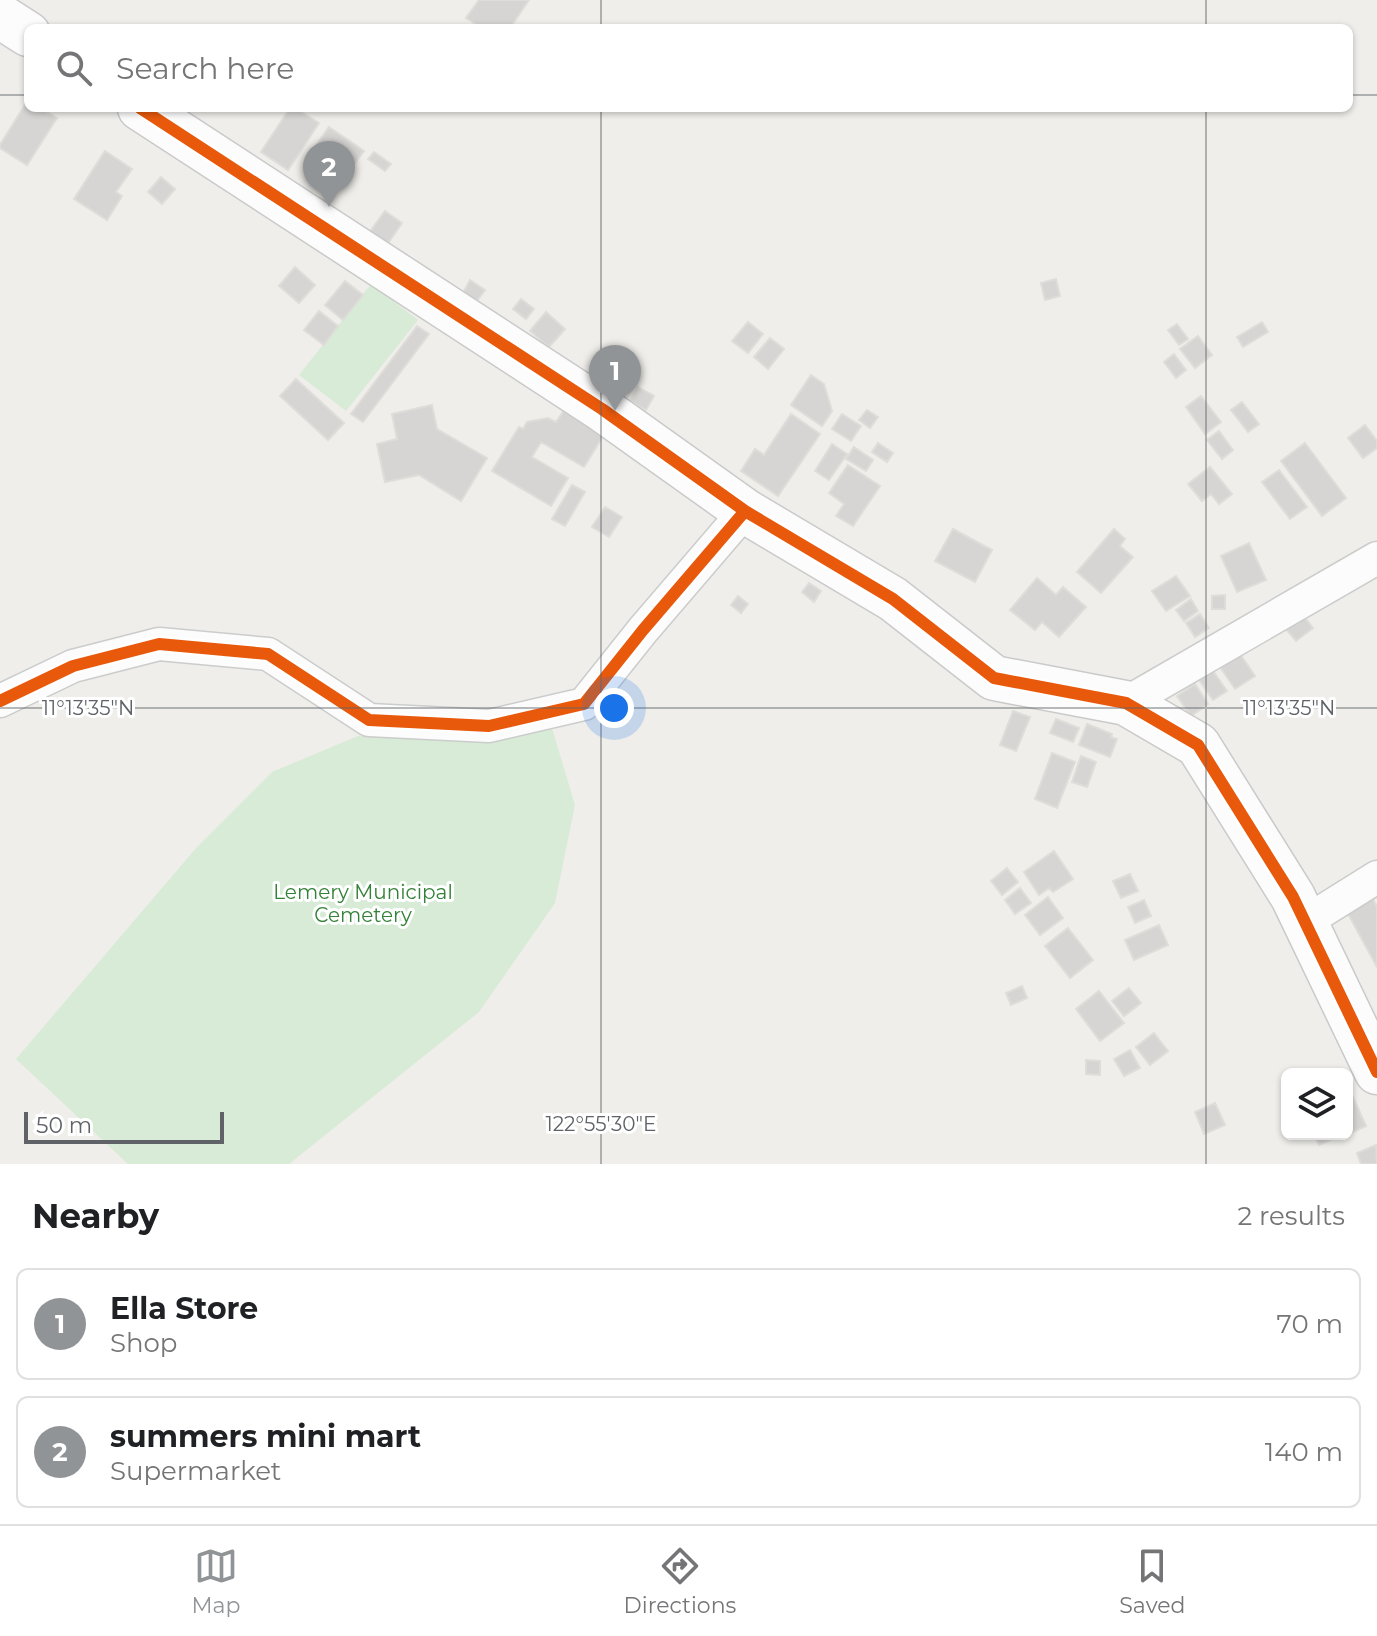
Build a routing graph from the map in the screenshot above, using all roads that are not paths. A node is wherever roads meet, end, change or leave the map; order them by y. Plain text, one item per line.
1 (0, 16) edge
2 (24, 31) edge
3 (146, 112) edge
4 (745, 511) junction
5 (1377, 558) edge
6 (0, 701) edge
7 (1126, 703) junction
8 (1377, 877) edge
9 (1305, 922) junction
10 (1377, 1072) edge

1 - 2 street
3 - 4 street
4 - 6 street
4 - 7 street
5 - 7 street
7 - 9 street
8 - 9 street
9 - 10 street

